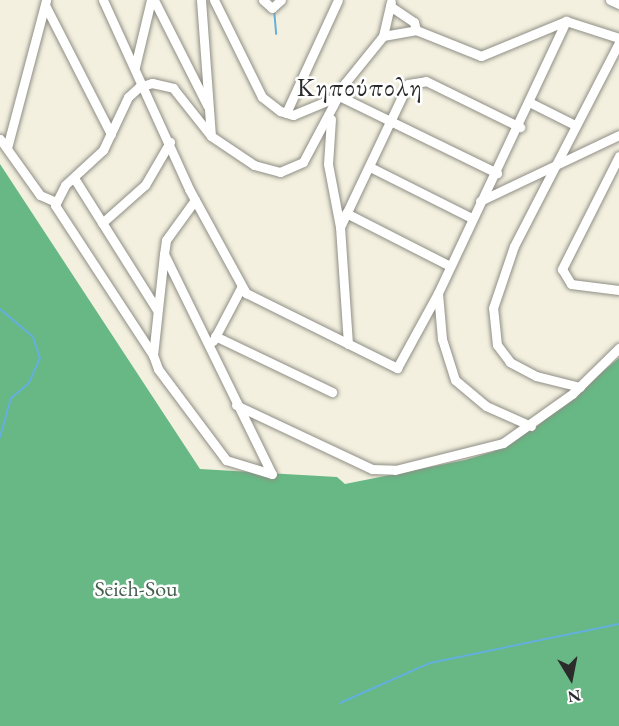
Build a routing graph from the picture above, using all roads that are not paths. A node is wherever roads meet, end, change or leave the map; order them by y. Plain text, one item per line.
1 (103, 0) edge
2 (152, 0) edge
3 (201, 0) edge
4 (214, 0) edge
5 (263, 0) edge
6 (280, 0) edge
7 (338, 0) edge
8 (610, 0) edge
9 (44, 2) edge
10 (391, 3) edge
11 (619, 4) edge
12 (566, 21) junction
13 (416, 30) junction
14 (383, 36) junction
15 (619, 40) edge
16 (135, 67) junction
17 (144, 84) junction
18 (339, 96) junction
19 (531, 103) junction
20 (209, 110) junction
21 (332, 111) junction
22 (286, 113) junction
23 (392, 121) junction
24 (575, 126) junction
25 (520, 127) junction
26 (111, 134) junction
27 (619, 135) edge
28 (211, 136) junction
29 (0, 139) edge
30 (170, 142) junction
31 (7, 148) junction
32 (619, 156) edge
33 (370, 167) junction
34 (554, 169) junction
35 (496, 173) junction
36 (74, 178) junction
37 (195, 200) junction
38 (480, 201) junction
39 (56, 202) junction
40 (346, 213) junction
41 (470, 217) junction
42 (102, 224) junction
43 (340, 227) junction
44 (164, 254) junction
45 (448, 265) junction
46 (241, 288) junction
47 (619, 290) edge
48 (438, 293) junction
49 (157, 311) junction
50 (215, 336) junction
51 (348, 344) junction
52 (208, 347) junction
53 (619, 348) edge
54 (153, 355) junction
55 (580, 387) junction
56 (333, 392) dead end
57 (236, 405) junction
58 (531, 426) junction

1 - 16 street
2 - 16 street
2 - 20 street
3 - 20 street
4 - 22 street
5 - 6 street
7 - 22 street
8 - 11 street
9 - 26 street
9 - 31 street
10 - 13 street
10 - 14 street
12 - 13 street
12 - 15 street
12 - 19 street
13 - 14 street
14 - 18 street
15 - 24 street
16 - 17 street
17 - 26 street
17 - 28 street
17 - 30 street
18 - 21 street
18 - 22 street
18 - 23 street
19 - 24 street
19 - 25 street
20 - 28 street
21 - 28 street
21 - 43 street
23 - 25 street
23 - 33 street
23 - 35 street
24 - 34 street
25 - 35 street
26 - 36 street
27 - 34 street
29 - 31 street
30 - 37 street
30 - 42 street
31 - 39 street
32 - 47 street
33 - 40 street
33 - 41 street
34 - 38 street
34 - 55 street
35 - 38 street
36 - 39 street
36 - 42 street
37 - 44 street
37 - 46 street
38 - 41 street
39 - 54 street
40 - 43 street
40 - 45 street
41 - 45 street
42 - 49 street
43 - 51 street
44 - 49 street
44 - 52 street
45 - 48 street
46 - 50 street
46 - 51 street
48 - 51 street
48 - 58 street
49 - 54 street
50 - 52 street
50 - 56 street
52 - 57 street
53 - 55 street
54 - 57 street
55 - 58 street
57 - 58 street

